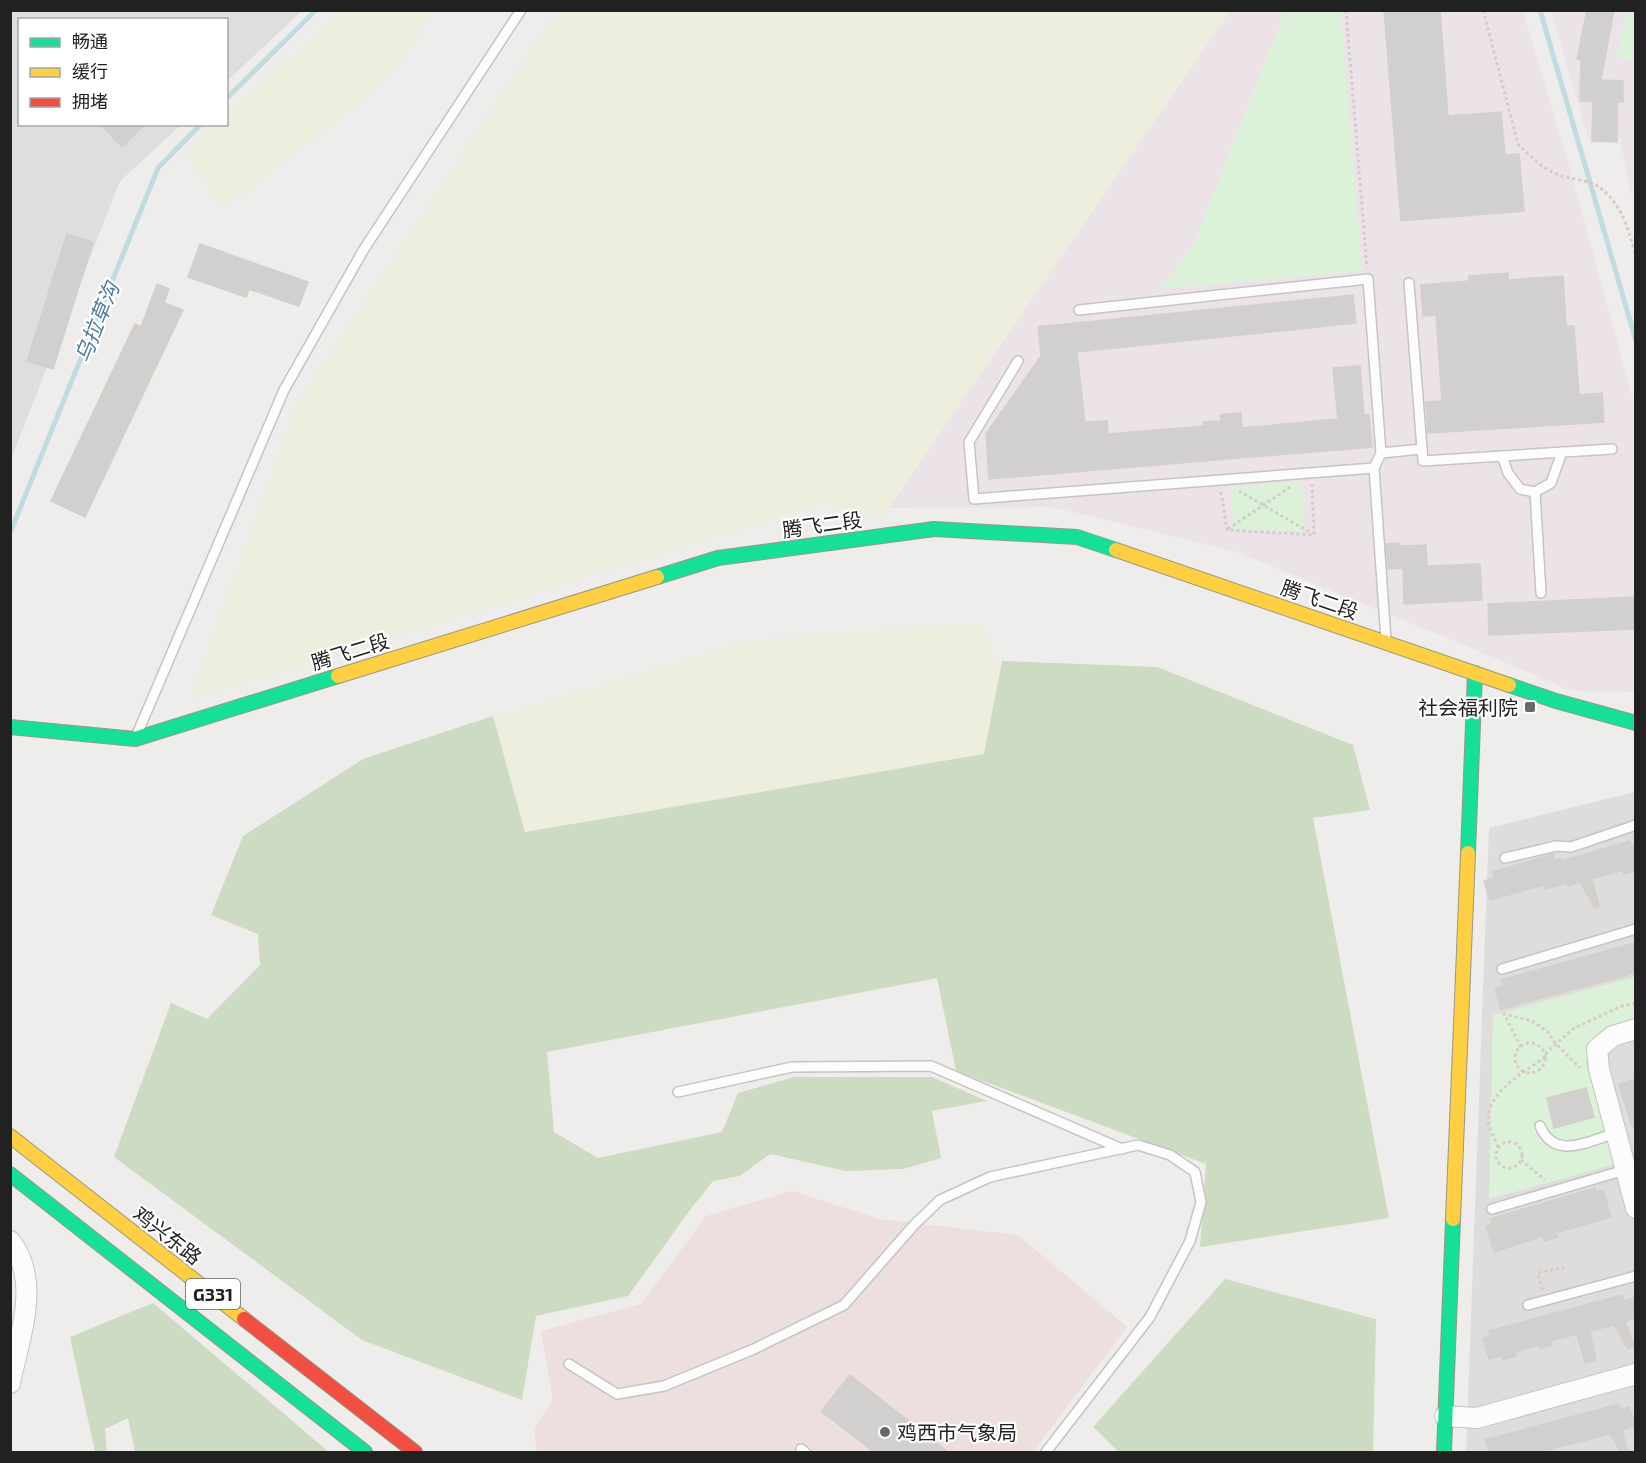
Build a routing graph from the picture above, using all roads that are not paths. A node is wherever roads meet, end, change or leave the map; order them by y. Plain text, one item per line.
1 (521, 10) edge
2 (1409, 284) dead end
3 (1079, 310) dead end
4 (1018, 361) dead end
5 (1422, 449) junction
6 (1612, 449) dead end
7 (1562, 452) junction
8 (1381, 453) junction
9 (1502, 456) junction
10 (1374, 468) junction
11 (1534, 492) junction
12 (1541, 593) dead end
13 (1386, 643) junction
14 (1475, 673) junction
15 (1635, 723) edge
16 (10, 727) edge
17 (135, 739) junction
18 (1635, 825) edge
19 (1505, 858) dead end
20 (1635, 928) edge
21 (1502, 969) dead end
22 (1635, 1029) edge
23 (678, 1092) dead end
24 (1540, 1126) dead end
25 (1616, 1133) junction
26 (10, 1136) edge
27 (1122, 1149) junction
28 (1628, 1166) edge
29 (10, 1173) edge
30 (1635, 1208) edge
31 (1492, 1209) dead end
32 (10, 1241) edge
33 (1635, 1276) edge
34 (1528, 1305) dead end
35 (569, 1364) dead end
36 (1635, 1374) edge
37 (10, 1383) edge
38 (1444, 1416) junction
39 (365, 1452) edge
40 (415, 1452) edge
41 (1046, 1452) edge
42 (1444, 1452) edge

1 - 17 lane
2 - 5 lane
3 - 8 lane
4 - 10 lane
5 - 8 lane
5 - 9 lane
6 - 7 lane
7 - 9 lane
7 - 11 lane
8 - 10 lane
9 - 11 lane
10 - 13 lane
11 - 12 lane
13 - 14 main road, 腾飞二段
13 - 17 main road, 腾飞二段
14 - 15 main road, 腾飞二段
14 - 38 main road
16 - 17 main road, 腾飞二段
18 - 19 lane
20 - 21 lane
22 - 25 street
23 - 27 lane
24 - 25 lane
25 - 28 street
26 - 40 main road, 鸡兴东路 / G331
27 - 35 lane
27 - 41 lane
28 - 30 street
28 - 31 lane
29 - 39 main road, G331
32 - 37 street
33 - 34 lane
36 - 38 street
38 - 42 main road

